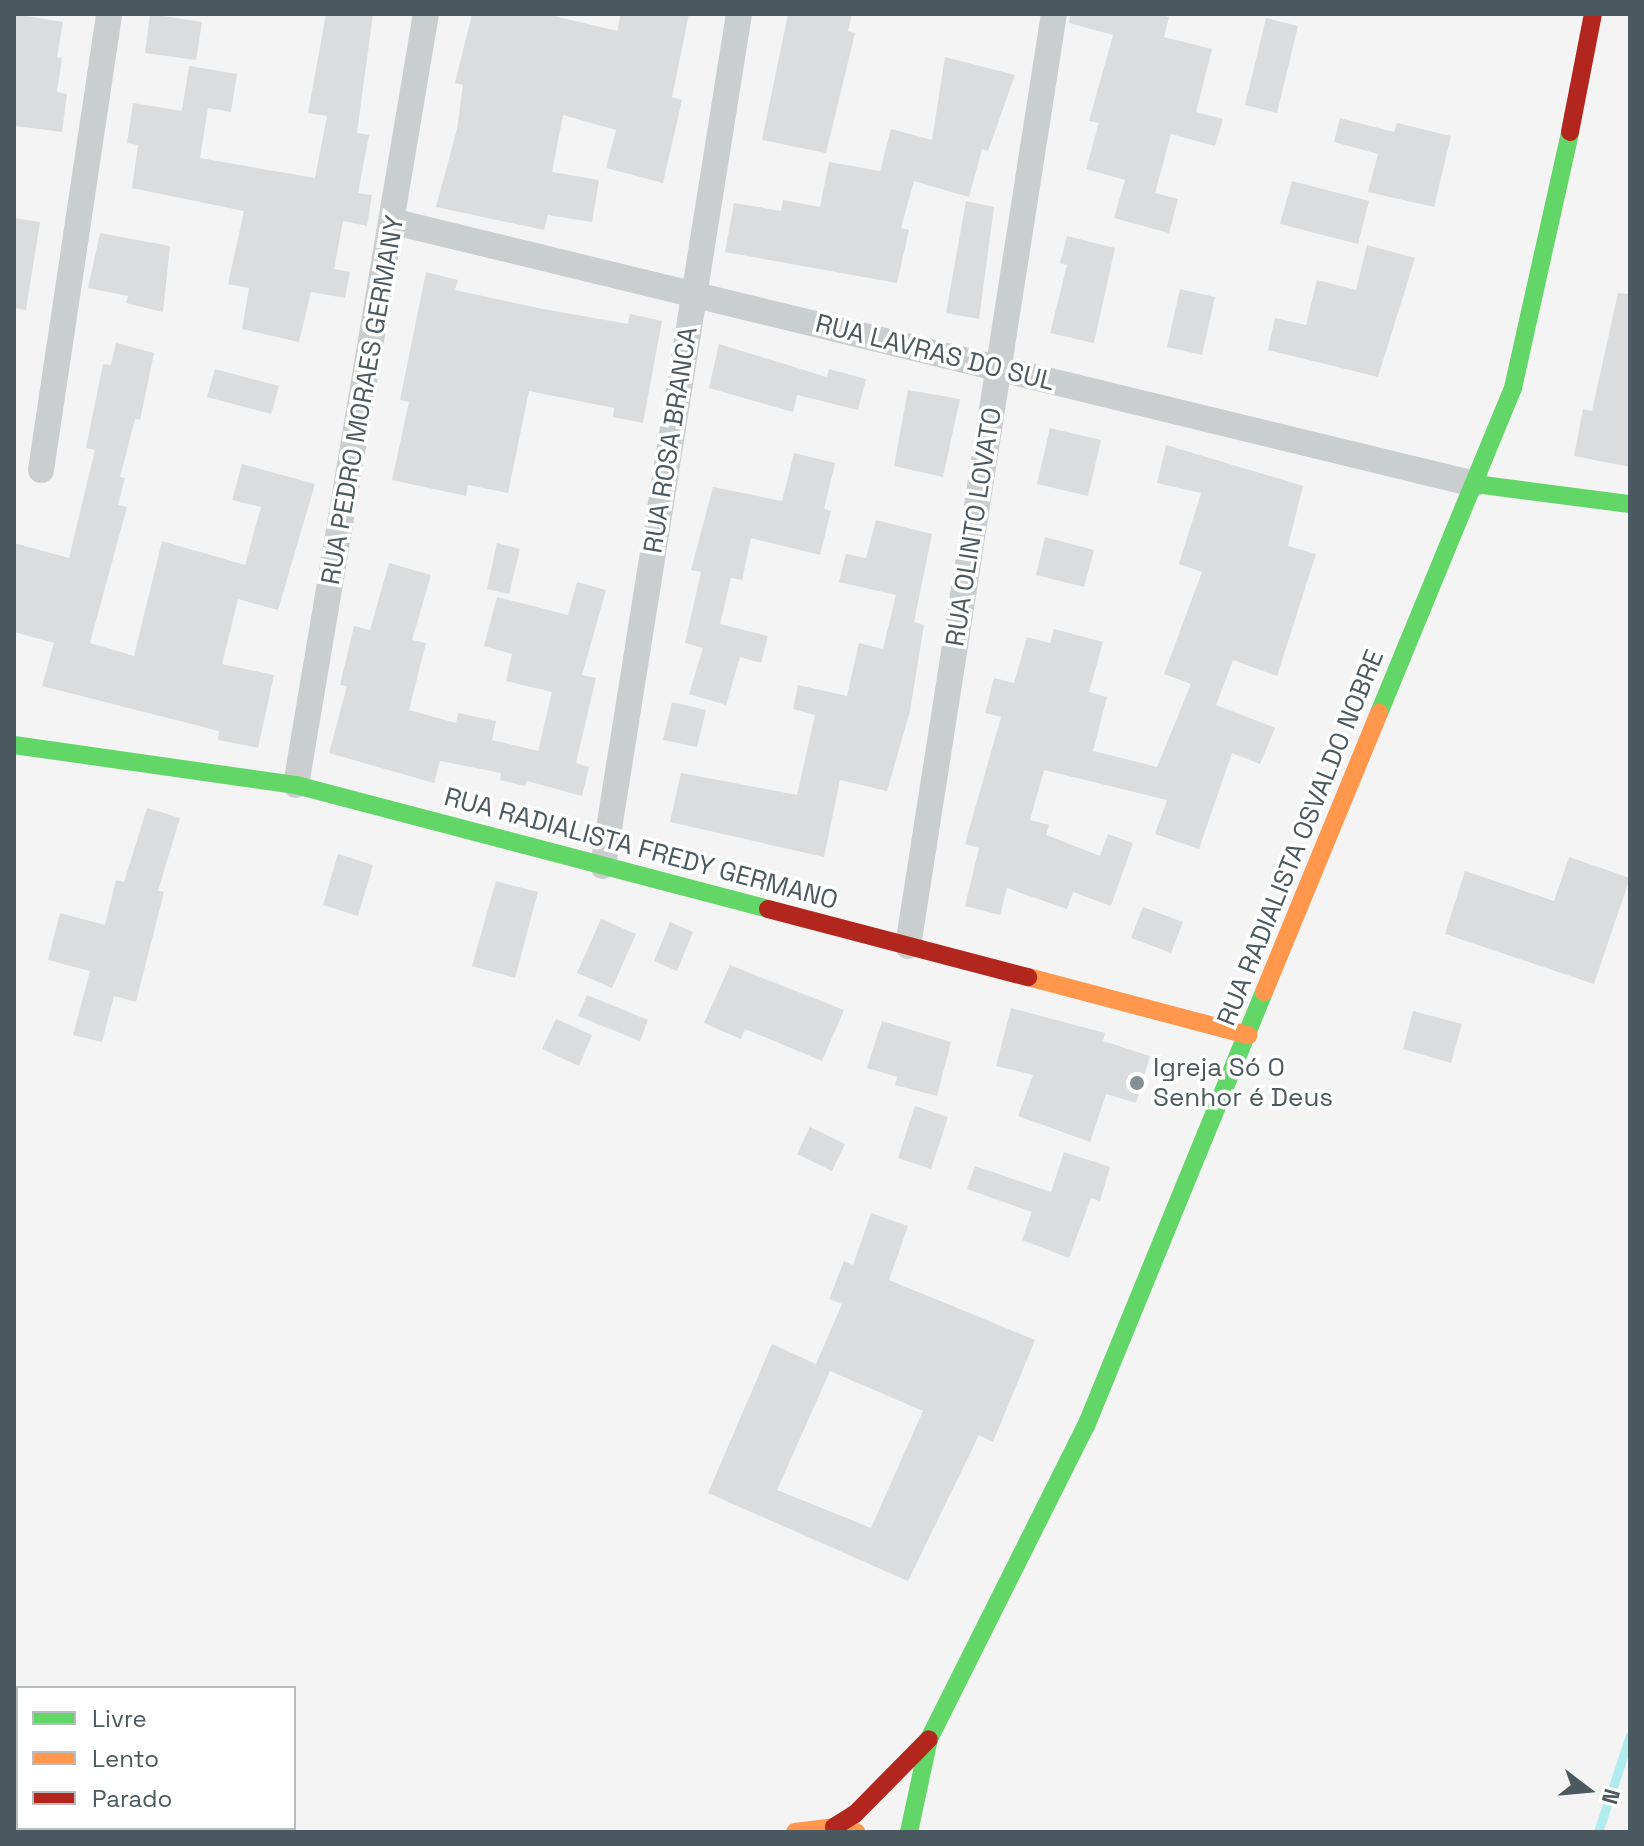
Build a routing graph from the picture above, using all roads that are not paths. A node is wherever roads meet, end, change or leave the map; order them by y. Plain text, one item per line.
1 (109, 14) edge
2 (426, 14) edge
3 (739, 14) edge
4 (1054, 14) edge
5 (1593, 14) edge
6 (395, 222) junction
7 (694, 295) junction
8 (998, 369) junction
9 (41, 470) dead end
10 (1475, 484) junction
11 (1630, 504) edge
12 (14, 745) edge
13 (296, 785) junction
14 (603, 866) junction
15 (908, 946) junction
16 (1248, 1035) junction
17 (929, 1739) junction
18 (834, 1827) junction
19 (795, 1832) edge
20 (856, 1832) edge
21 (909, 1832) edge

1 - 9 street
2 - 6 street, RUA PEDRO MORAES GERMANY
3 - 7 street, RUA ROSA BRANCA
4 - 8 street, RUA OLINTO LOVATO
5 - 10 street, RUA RADIALISTA OSVALDO NOBRE
6 - 7 street, RUA LAVRAS DO SUL
6 - 13 street, RUA PEDRO MORAES GERMANY
7 - 8 street, RUA LAVRAS DO SUL
7 - 14 street, RUA ROSA BRANCA
8 - 10 street, RUA LAVRAS DO SUL
8 - 15 street, RUA OLINTO LOVATO
10 - 11 street
10 - 16 street, RUA RADIALISTA OSVALDO NOBRE
12 - 13 street, RUA RADIALISTA FREDY GERMANO
13 - 14 street, RUA RADIALISTA FREDY GERMANO
14 - 15 street, RUA RADIALISTA FREDY GERMANO
15 - 16 street, RUA RADIALISTA FREDY GERMANO
16 - 17 street, RUA RADIALISTA OSVALDO NOBRE
17 - 18 street, RUA RADIALISTA OSVALDO NOBRE
17 - 21 street, RUA RADIALISTA OSVALDO NOBRE
18 - 19 street
18 - 20 street

